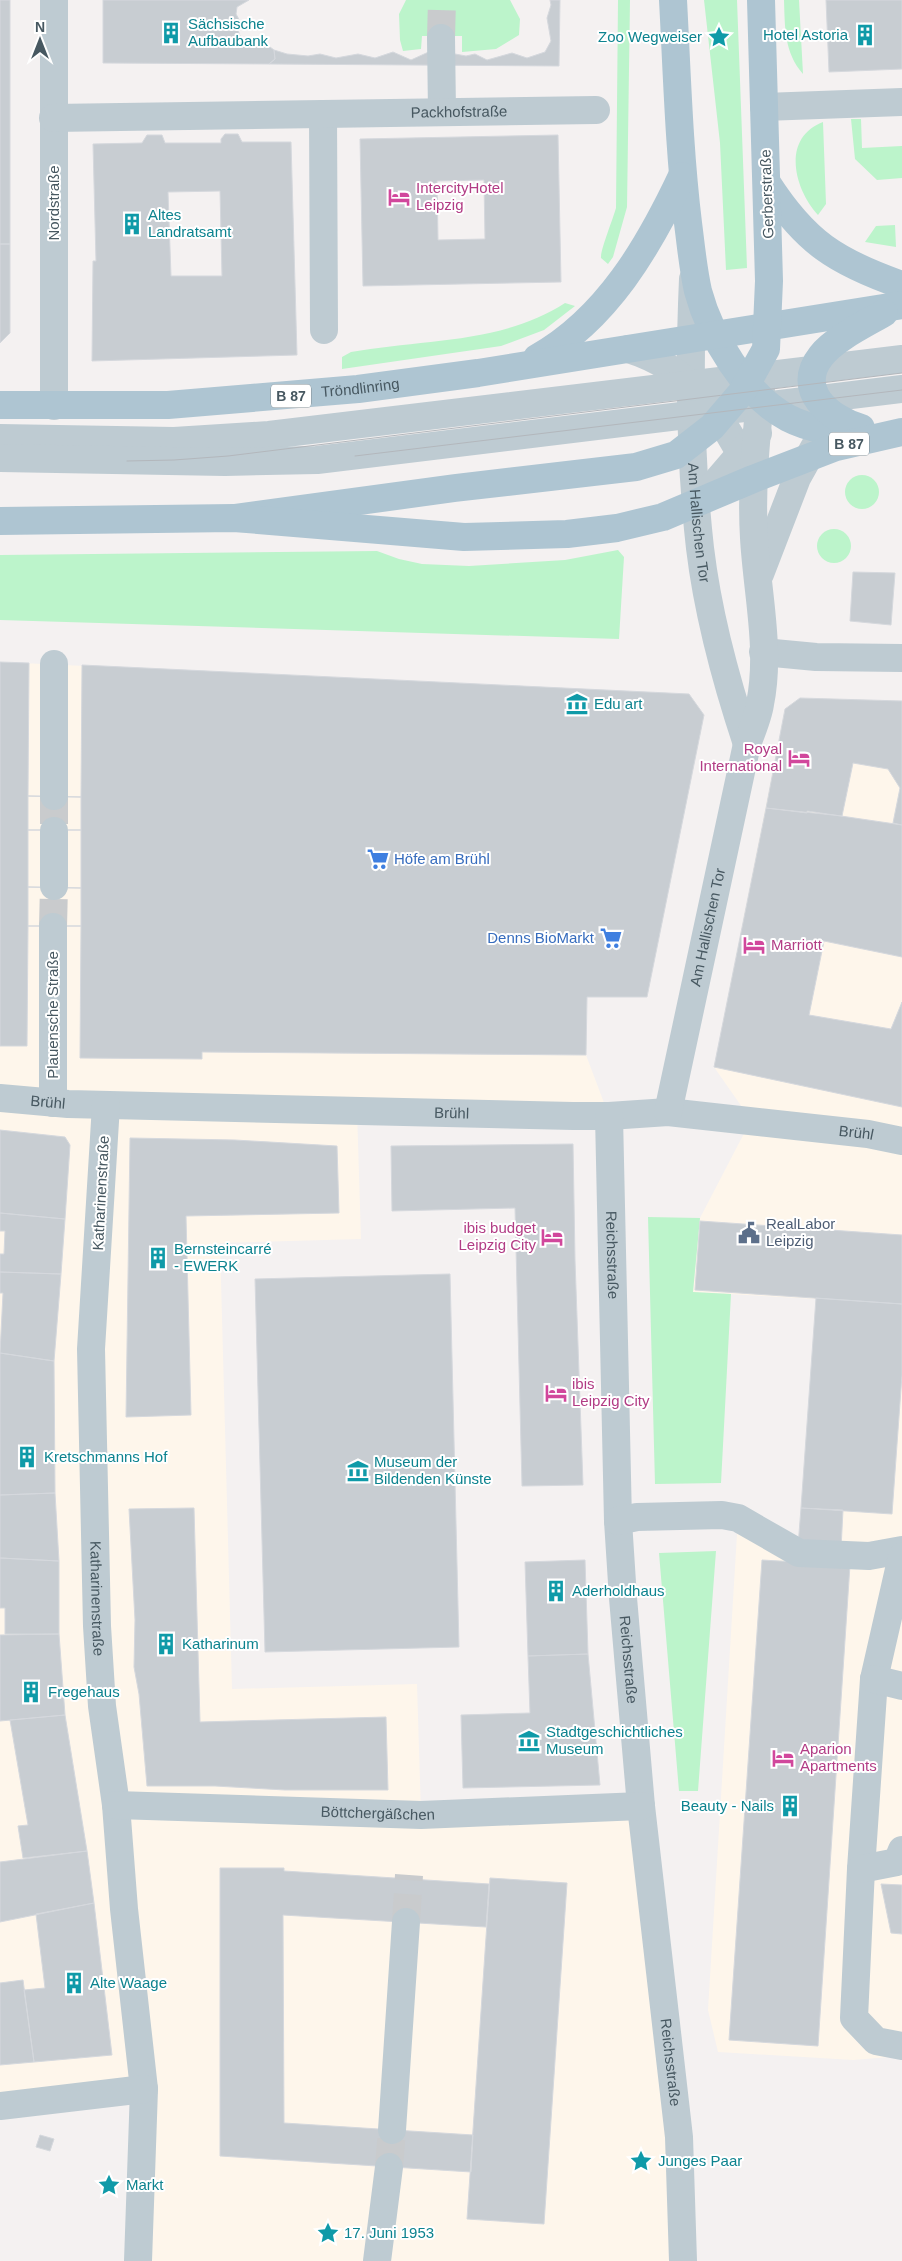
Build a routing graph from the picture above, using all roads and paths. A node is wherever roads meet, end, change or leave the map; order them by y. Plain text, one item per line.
1 (54, 0) edge
2 (673, 0) edge
3 (761, 0) edge
4 (441, 38) tunnel mouth
5 (902, 102) edge
6 (764, 107) junction
7 (596, 110) dead end
8 (442, 112) junction
9 (323, 114) junction
10 (53, 118) junction
11 (682, 176) junction
12 (767, 184) junction
13 (899, 299) edge
14 (324, 330) dead end
15 (703, 337) junction
16 (628, 349) junction
17 (902, 359) edge
18 (525, 365) junction
19 (813, 365) junction
20 (762, 383) junction
21 (691, 385) junction
22 (902, 389) edge
23 (0, 405) edge
24 (54, 406) junction
25 (714, 414) junction
26 (824, 415) junction
27 (890, 435) edge
28 (0, 439) edge
29 (694, 443) junction
30 (748, 445) junction
31 (49, 449) junction
32 (809, 458) junction
33 (0, 459) edge
34 (744, 483) junction
35 (696, 504) junction
36 (234, 518) junction
37 (0, 521) edge
38 (758, 580) junction
39 (763, 652) junction
40 (902, 658) edge
41 (54, 664) dead end
42 (747, 744) junction
43 (54, 796) tunnel mouth
44 (54, 831) tunnel mouth
45 (54, 886) tunnel mouth
46 (53, 927) tunnel mouth
47 (0, 1098) edge
48 (53, 1103) junction
49 (106, 1105) junction
50 (668, 1112) junction
51 (609, 1116) junction
52 (902, 1142) edge
53 (618, 1521) junction
54 (902, 1550) edge
55 (902, 1556) edge
56 (874, 1680) junction
57 (902, 1686) edge
58 (116, 1805) junction
59 (641, 1806) junction
60 (902, 1850) edge
61 (861, 1869) junction
62 (406, 1922) tunnel mouth
63 (902, 2046) edge
64 (144, 2089) junction
65 (0, 2106) edge
66 (392, 2130) tunnel mouth
67 (389, 2167) tunnel mouth
68 (138, 2261) edge
69 (376, 2261) edge
70 (683, 2261) edge

1 - 10 street, Nordstraße
2 - 11 main road
3 - 6 main road, Gerberstraße
4 - 8 street
5 - 6 street
6 - 12 main road, Gerberstraße
7 - 8 street, Packhofstraße
8 - 9 street, Packhofstraße
9 - 10 street, Packhofstraße
9 - 14 street
10 - 24 street, Nordstraße
11 - 15 main road
11 - 18 main road
12 - 13 main road
12 - 20 main road, Gerberstraße
13 - 19 main road
13 - 20 main road, B 87
15 - 16 main road, Tröndlinring / B 87
15 - 20 main road, B 87
15 - 20 main road
15 - 21 street
16 - 18 main road, Tröndlinring / B 87
16 - 21 street, Tröndlinring
17 - 19 street
18 - 24 main road, Tröndlinring / B 87
19 - 20 street
19 - 26 main road
20 - 21 street
20 - 25 main road
20 - 26 street
20 - 30 street
21 - 25 street
21 - 31 street
22 - 26 street
23 - 24 main road, Tröndlinring / B 87
25 - 29 main road
25 - 30 street
25 - 31 street
26 - 27 main road
26 - 32 street, Am Hallischen Tor
27 - 32 main road, B 87
28 - 31 street
29 - 35 street, Am Hallischen Tor
29 - 36 main road
30 - 34 street, Am Hallischen Tor
30 - 35 street
31 - 33 street
32 - 34 main road, B 87
32 - 38 street, Am Hallischen Tor
34 - 35 main road, B 87
34 - 38 street, Am Hallischen Tor
35 - 36 main road, B 87
35 - 42 street, Am Hallischen Tor
36 - 37 main road, B 87
38 - 39 street, Am Hallischen Tor
39 - 40 street
39 - 42 street, Am Hallischen Tor
41 - 43 street
42 - 50 street, Am Hallischen Tor
44 - 45 street
46 - 48 street, Plauensche Straße
47 - 48 street, Brühl
48 - 49 street, Brühl
49 - 51 street, Brühl
49 - 58 street, Katharinenstraße
50 - 51 street, Brühl
50 - 52 street, Brühl
51 - 53 street, Reichsstraße
53 - 54 street
53 - 59 street, Reichsstraße
55 - 56 street
56 - 57 street
56 - 61 street
58 - 59 street, Böttchergäßchen
58 - 64 street, Katharinenstraße
59 - 70 street, Reichsstraße
60 - 61 street
61 - 63 street
62 - 66 street
64 - 65 street
64 - 68 street
67 - 69 street

